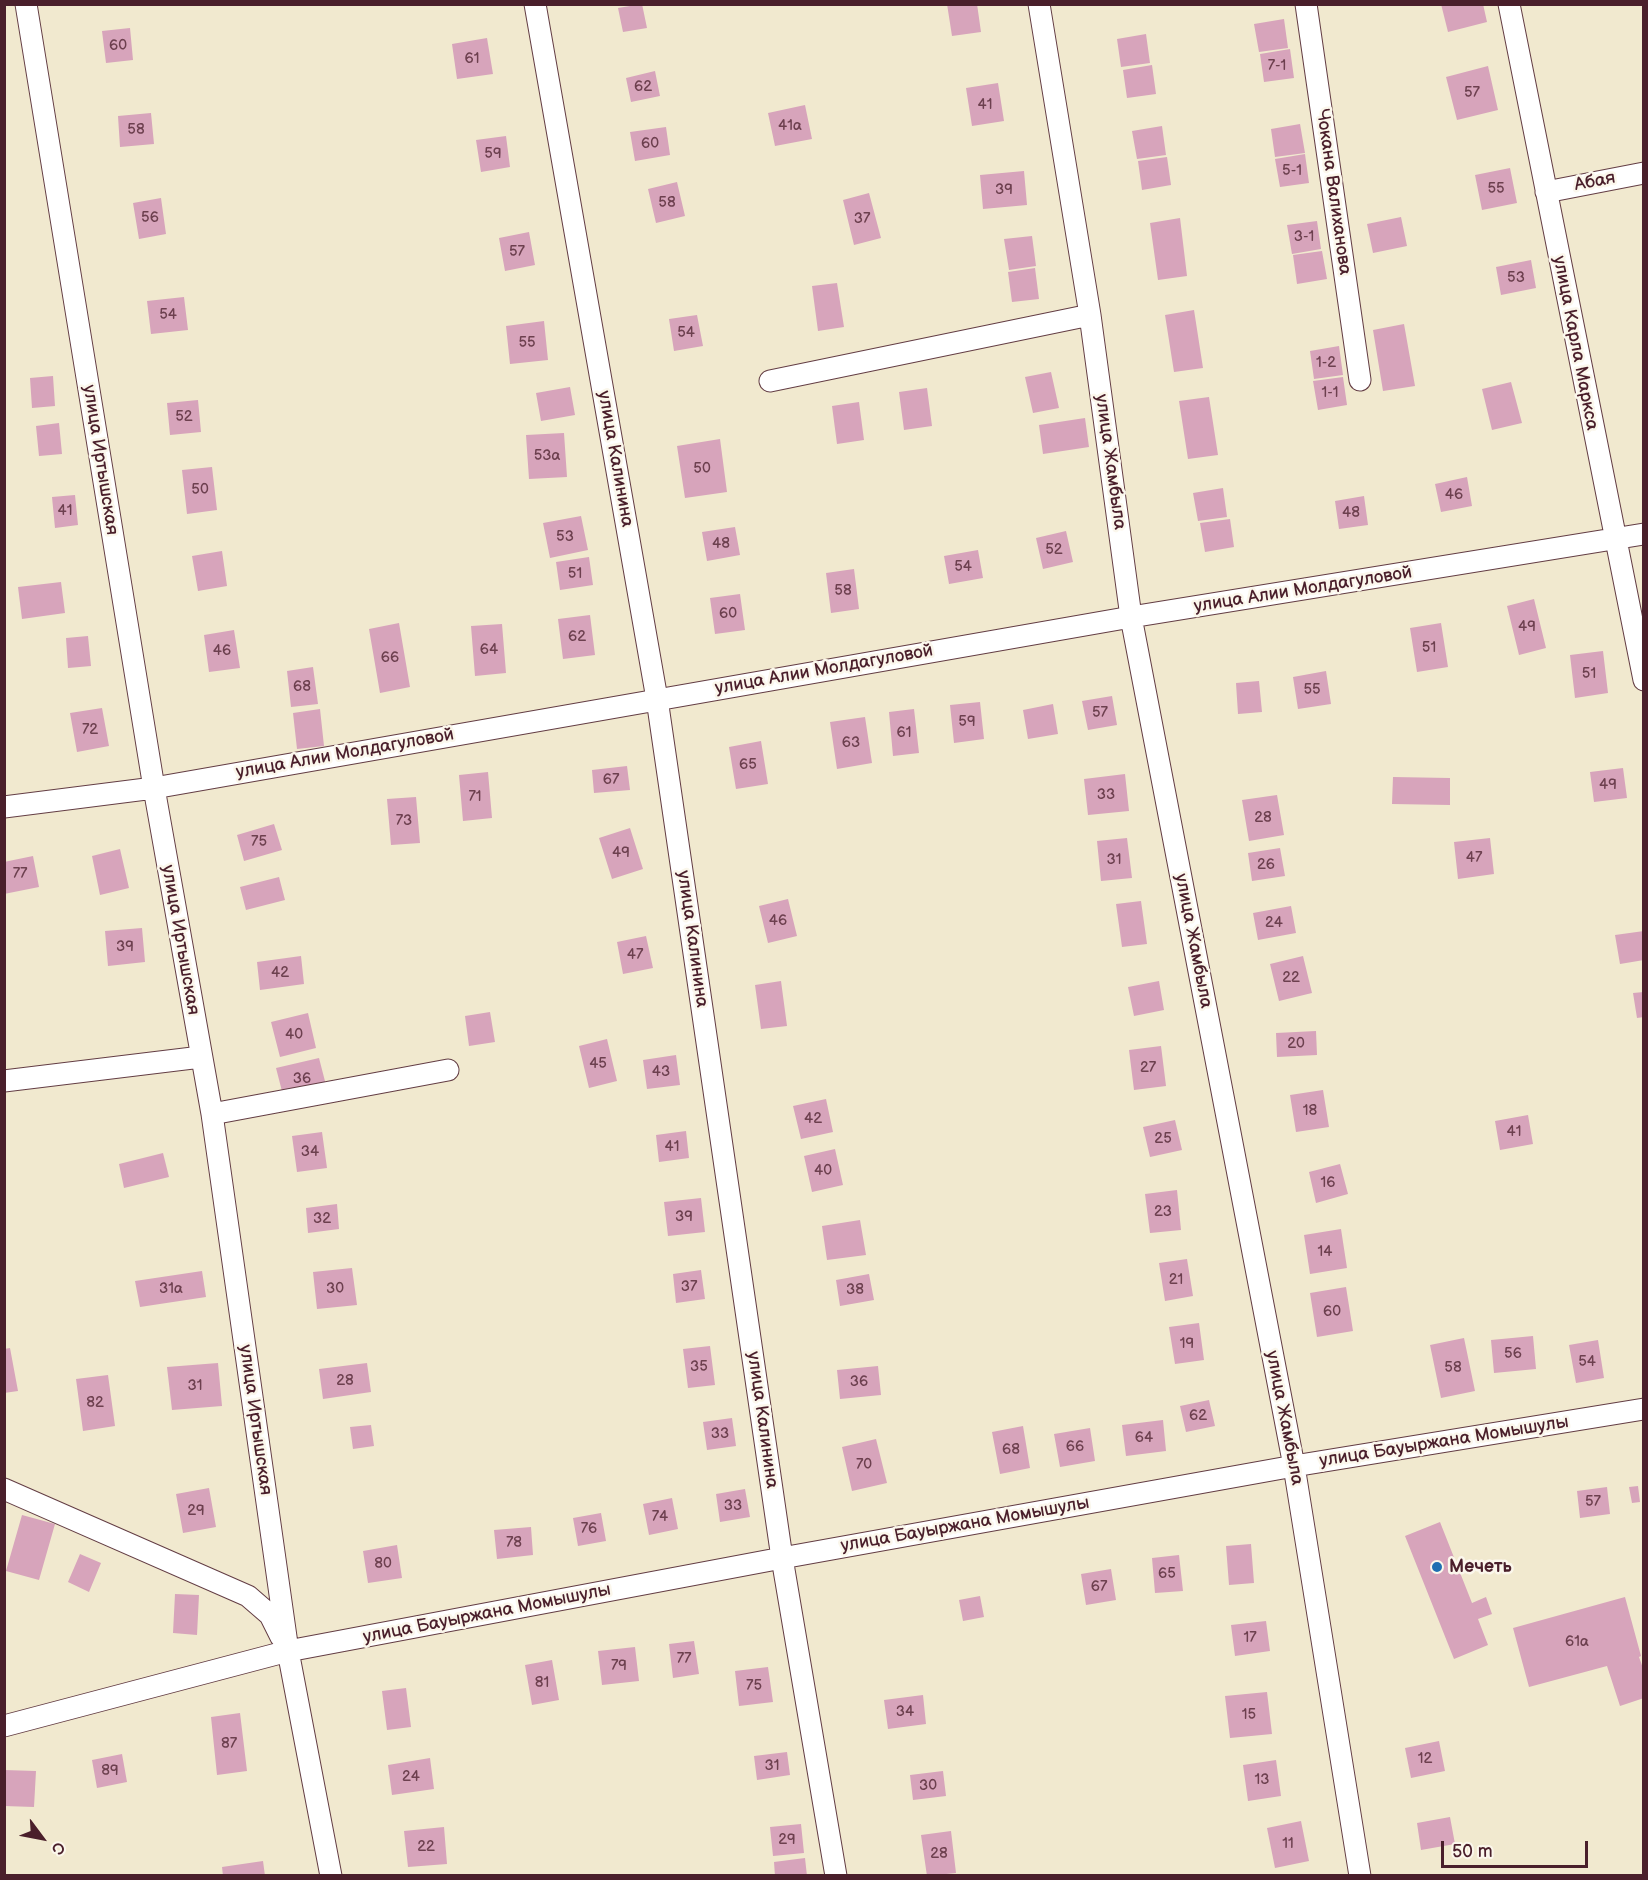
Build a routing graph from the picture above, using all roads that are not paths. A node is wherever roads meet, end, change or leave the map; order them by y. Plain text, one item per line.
1 (26, 4) edge
2 (535, 4) edge
3 (1039, 4) edge
4 (1306, 4) edge
5 (1509, 4) edge
6 (1644, 173) edge
7 (1546, 192) junction
8 (1090, 315) junction
9 (1360, 380) dead end
10 (770, 381) dead end
11 (1644, 534) edge
12 (1614, 539) junction
13 (1131, 617) junction
14 (1644, 680) edge
15 (657, 699) junction
16 (154, 788) junction
17 (4, 807) edge
18 (201, 1057) junction
19 (448, 1070) dead end
20 (4, 1081) edge
21 (212, 1114) junction
22 (1644, 1409) edge
23 (1294, 1466) junction
24 (4, 1489) edge
25 (782, 1558) junction
26 (288, 1651) junction
27 (4, 1726) edge
28 (331, 1875) edge
29 (836, 1875) edge
30 (1360, 1875) edge

1 - 16 street, улица Иртышская
2 - 15 street, улица Калинина
3 - 8 street, улица Жамбыла
4 - 9 street, Чокана Валиханова
5 - 7 street, улица Карла Маркса
6 - 7 street, Абая
7 - 12 street, улица Карла Маркса
8 - 10 street
8 - 13 street, улица Жамбыла
11 - 12 street, улица Алии Молдагуловой
12 - 13 street, улица Алии Молдагуловой
12 - 14 street, улица Карла Маркса
13 - 15 street, улица Алии Молдагуловой
13 - 23 street, улица Жамбыла
15 - 16 street, улица Алии Молдагуловой
15 - 25 street, улица Калинина
16 - 17 street, улица Алии Молдагуловой
16 - 18 street, улица Иртышская
18 - 20 street
18 - 21 street, улица Иртышская
19 - 21 street
21 - 26 street, улица Иртышская
22 - 23 street, улица Бауыржана Момышулы
23 - 25 street, улица Бауыржана Момышулы
23 - 30 street, улица Жамбыла
24 - 26 street
25 - 26 street, улица Бауыржана Момышулы
25 - 29 street, улица Калинина
26 - 27 street, улица Бауыржана Момышулы
26 - 28 street, улица Иртышская

